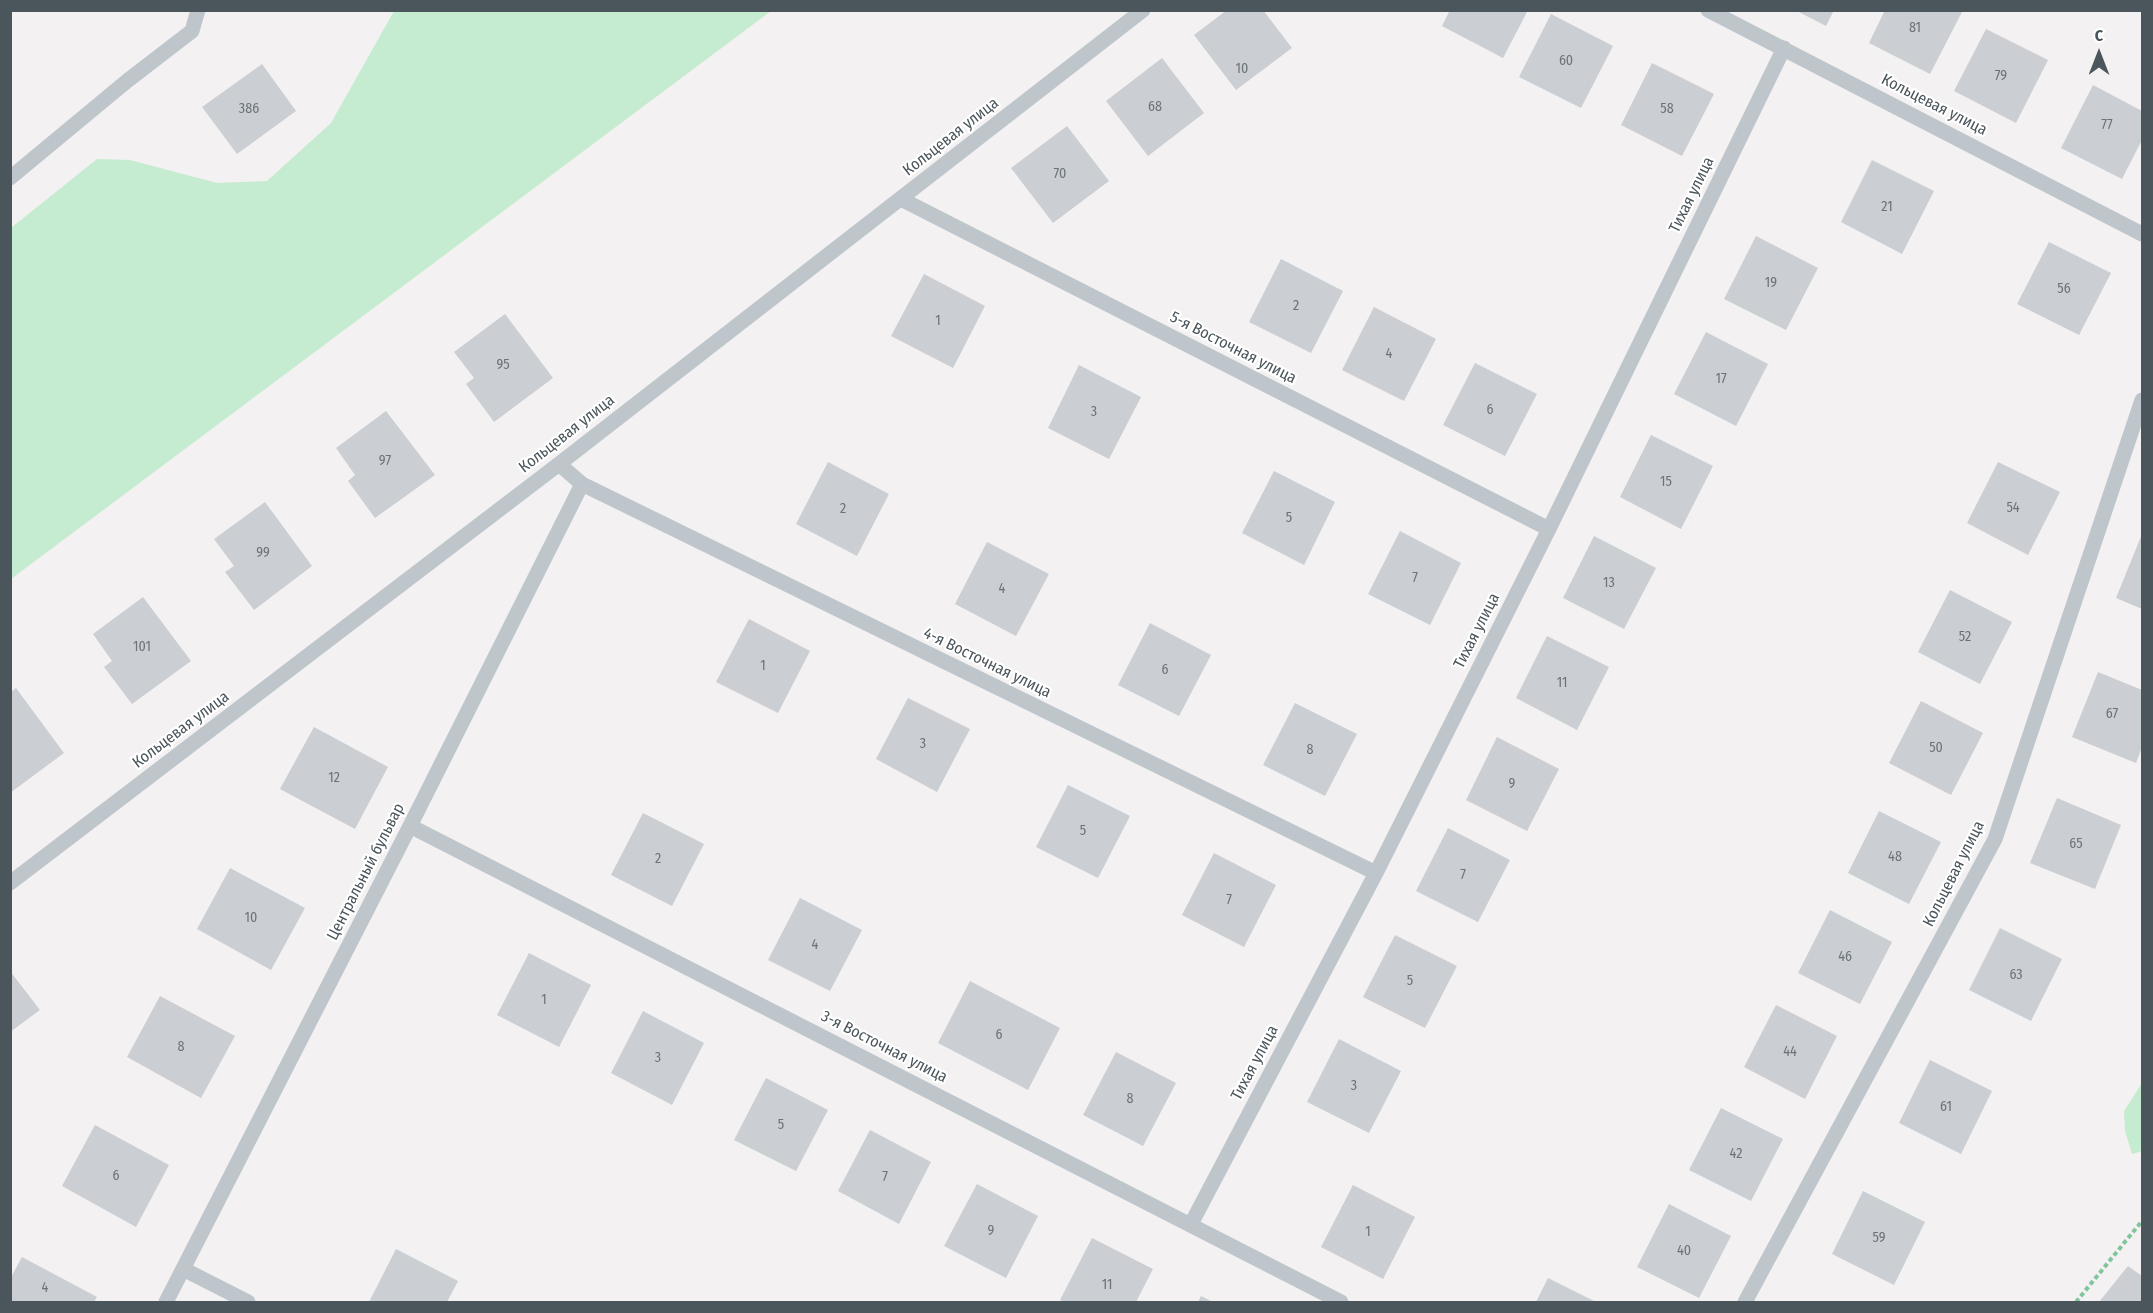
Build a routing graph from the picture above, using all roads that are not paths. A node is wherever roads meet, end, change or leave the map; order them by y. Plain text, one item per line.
1 (198, 10) edge
2 (1143, 10) edge
3 (1707, 10) edge
4 (1784, 48) junction
5 (10, 178) edge
6 (901, 199) junction
7 (2142, 234) edge
8 (2142, 400) edge
9 (559, 464) junction
10 (582, 484) junction
11 (1549, 529) junction
12 (410, 826) junction
13 (1376, 873) junction
14 (10, 883) edge
15 (1191, 1224) junction
16 (183, 1269) junction
17 (166, 1302) edge
18 (248, 1302) edge
19 (1341, 1302) edge
20 (1744, 1302) edge

1 - 5 lane
2 - 6 lane, Кольцевая улица
3 - 4 lane, Кольцевая улица
4 - 7 lane, Кольцевая улица
4 - 11 lane, Тихая улица
6 - 9 lane, Кольцевая улица
6 - 11 lane, 5-я Восточная улица
8 - 20 lane, Кольцевая улица
9 - 10 lane
9 - 14 lane, Кольцевая улица
10 - 12 lane, Центральный бульвар
10 - 13 lane, 4-я Восточная улица
11 - 13 lane, Тихая улица
12 - 15 lane, 3-я Восточная улица
12 - 16 lane, Центральный бульвар
13 - 15 lane, Тихая улица
15 - 19 lane, 3-я Восточная улица
16 - 17 lane, Центральный бульвар
16 - 18 lane

